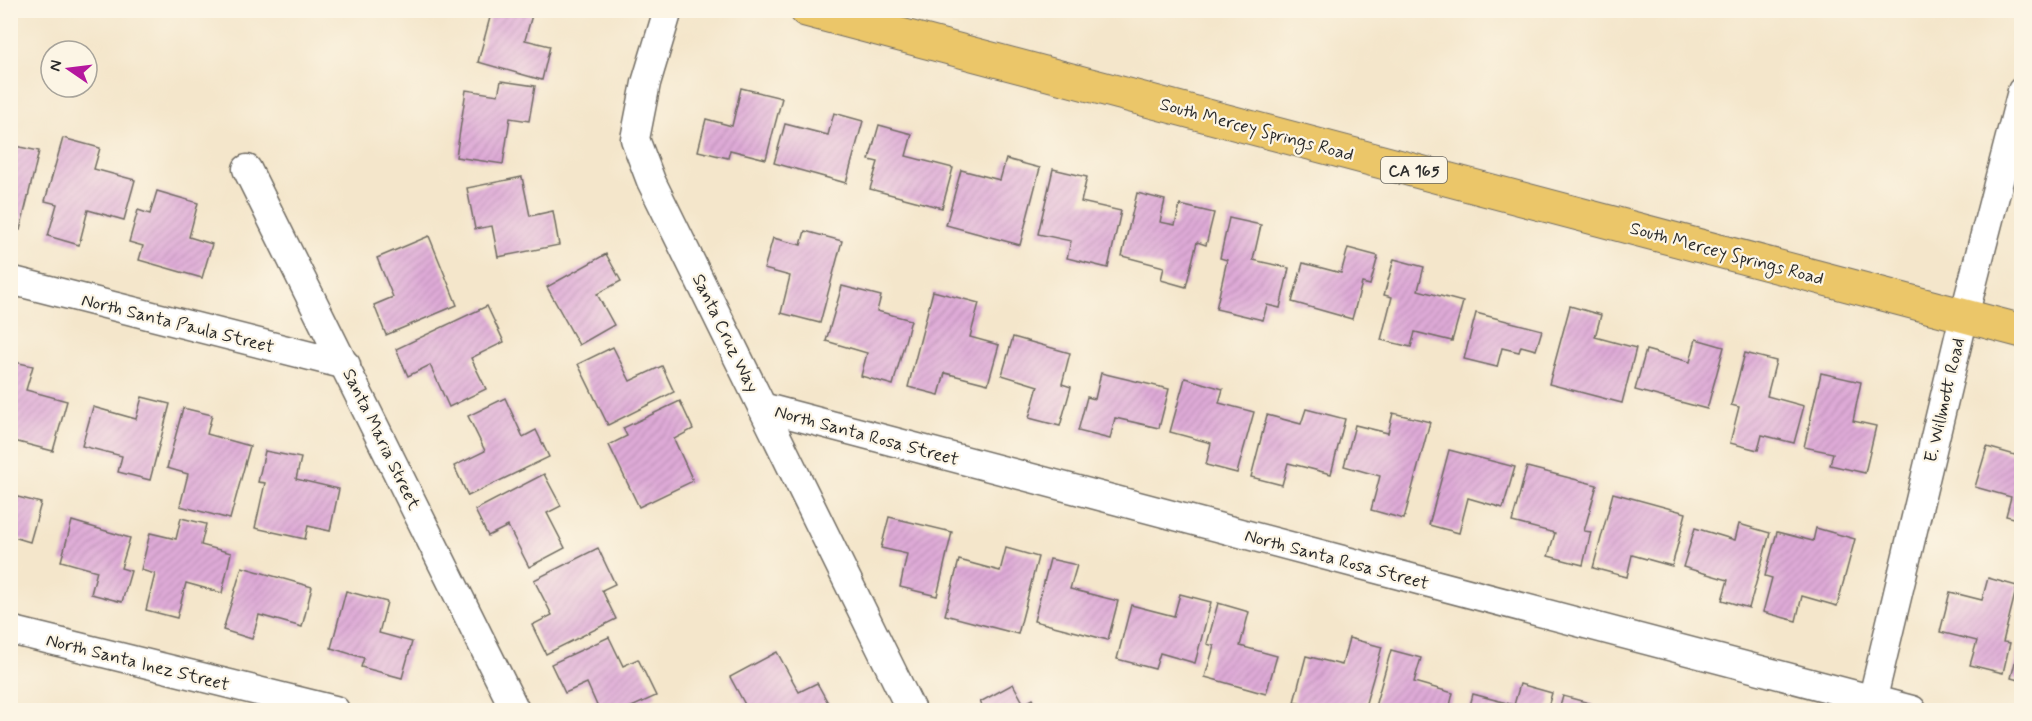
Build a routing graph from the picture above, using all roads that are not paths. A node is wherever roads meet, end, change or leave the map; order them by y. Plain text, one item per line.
1 (668, 10) edge
2 (806, 10) edge
3 (2022, 91) edge
4 (247, 169) dead end
5 (10, 280) edge
6 (1964, 316) junction
7 (2022, 331) edge
8 (346, 365) junction
9 (762, 407) junction
10 (10, 630) edge
11 (1871, 705) edge
12 (335, 711) edge
13 (515, 711) edge
14 (911, 711) edge
15 (1912, 711) edge

1 - 9 street, Santa Cruz Way
2 - 6 main road, South Mercey Springs Road / CA 165
3 - 6 street, E. Willmott Road
4 - 8 street, Santa Maria Street
5 - 8 street, North Santa Paula Street
6 - 7 main road, South Mercey Springs Road / CA 165
6 - 11 street, E. Willmott Road
8 - 13 street, Santa Maria Street
9 - 11 street, North Santa Rosa Street
9 - 14 street, Santa Cruz Way
10 - 12 street, North Santa Inez Street
11 - 15 street, North Santa Rosa Street

